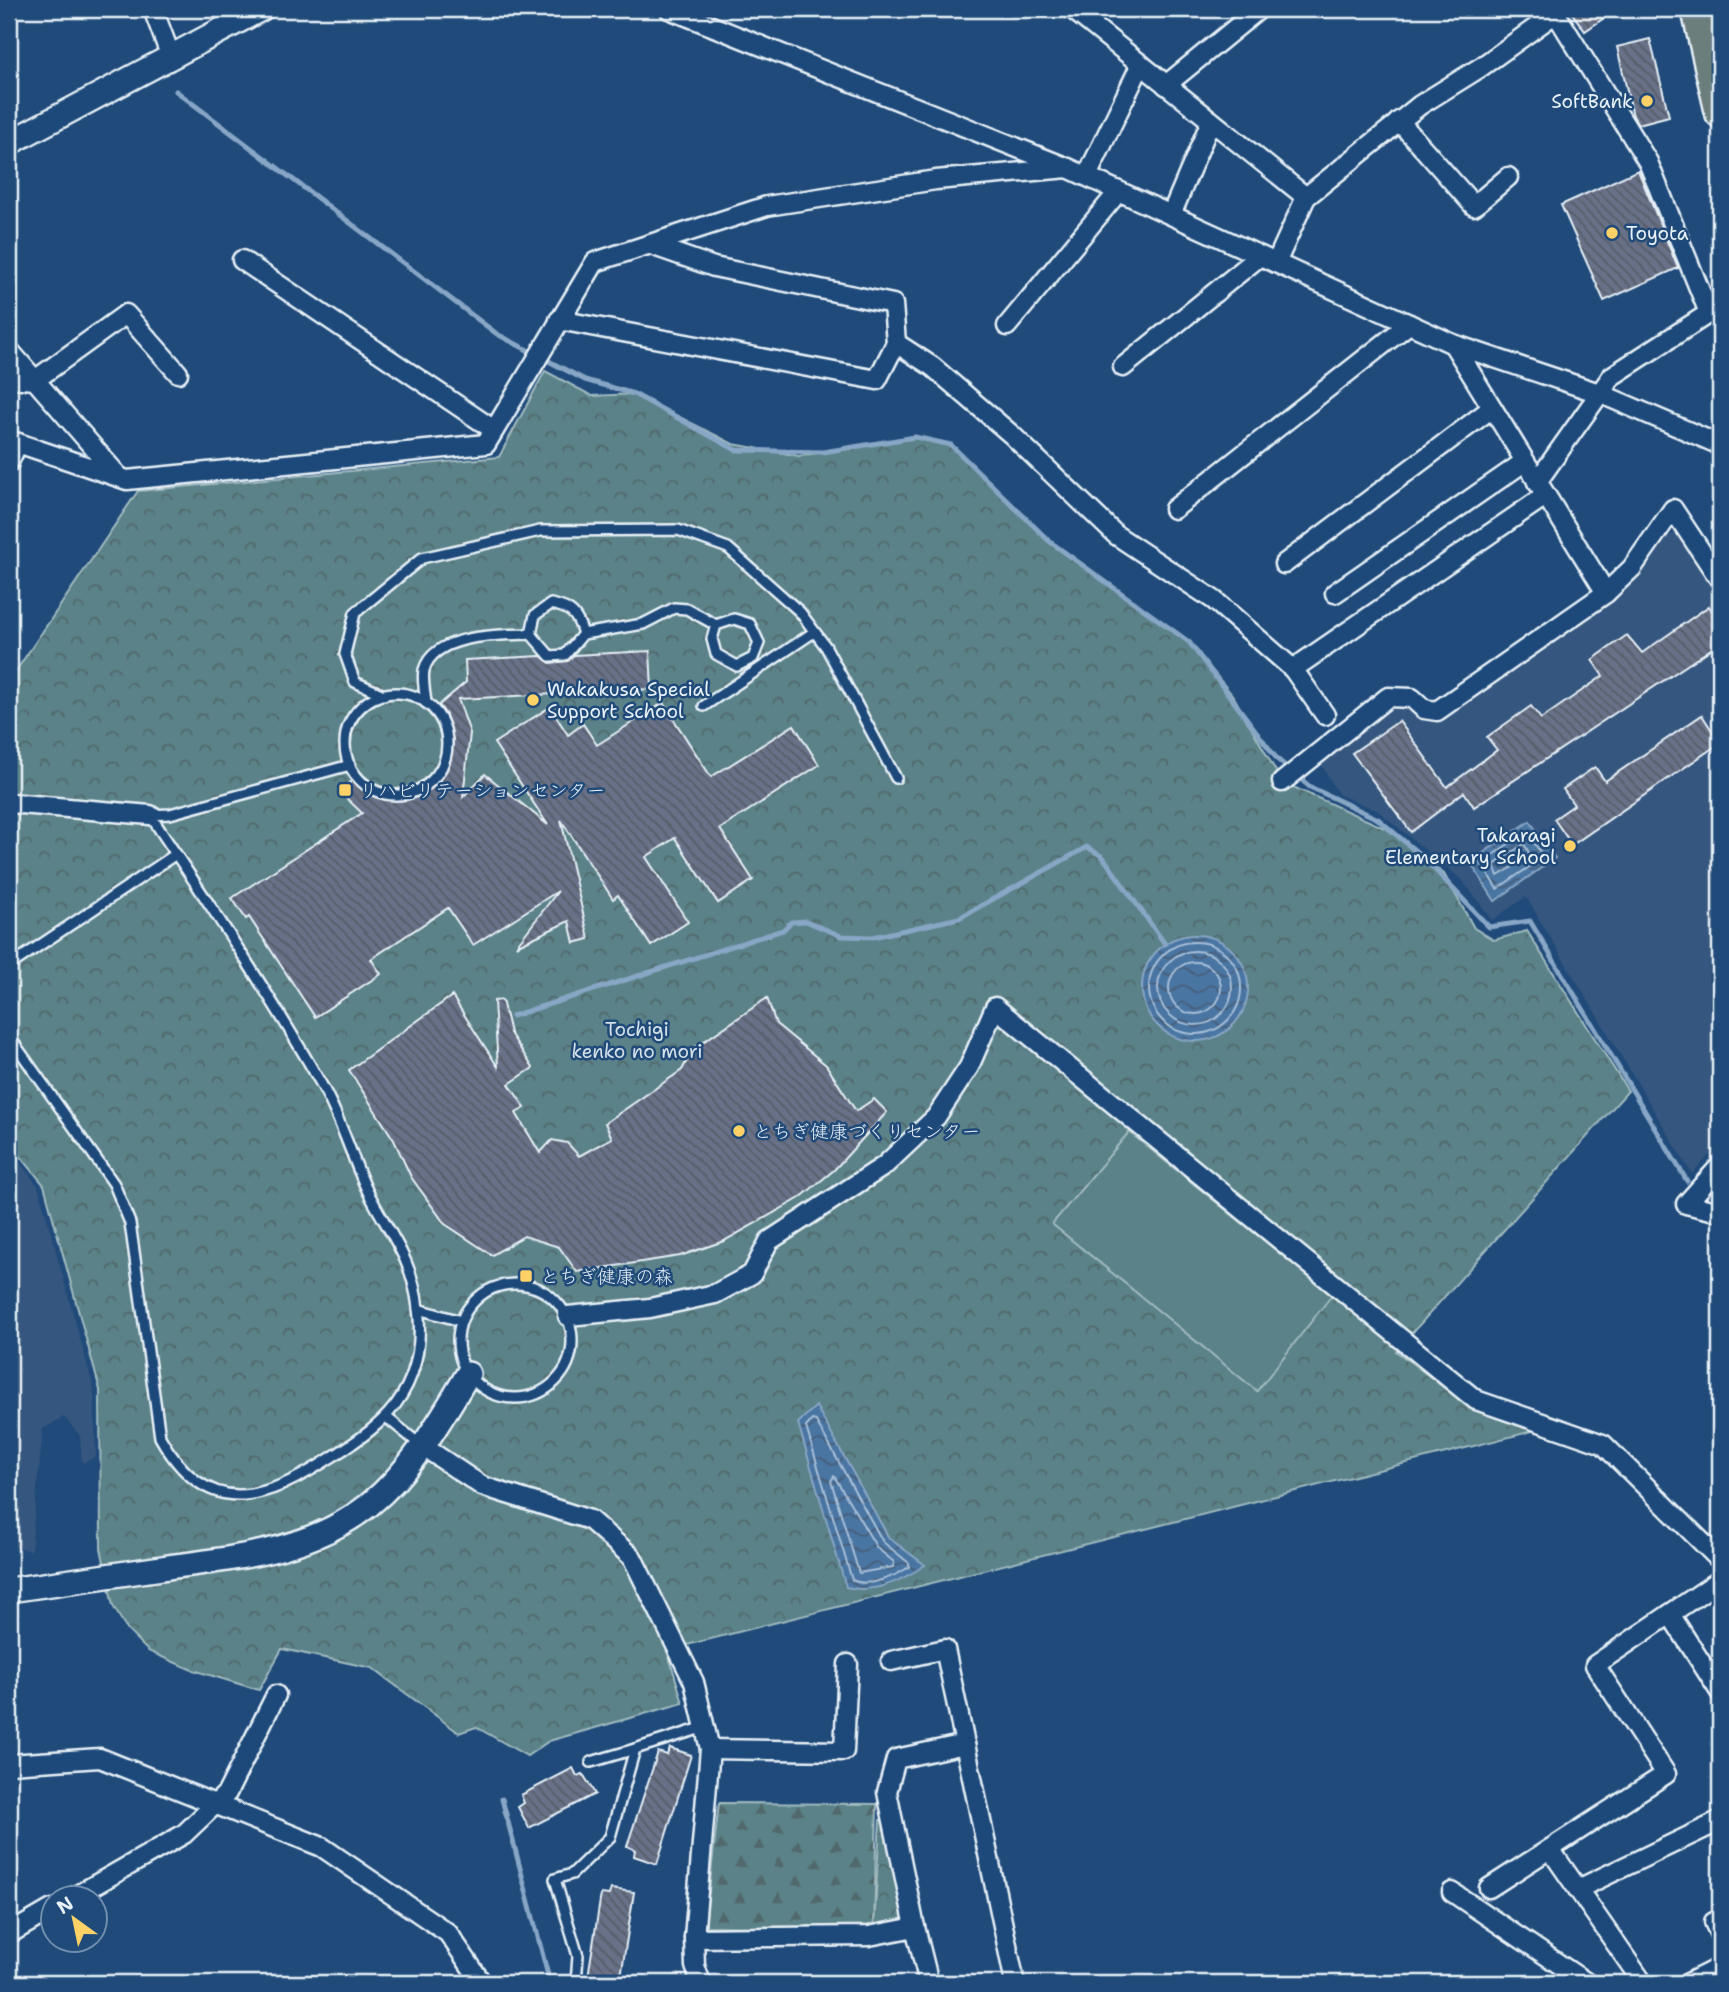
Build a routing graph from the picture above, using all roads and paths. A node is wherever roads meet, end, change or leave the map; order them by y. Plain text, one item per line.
1 (153, 9) edge
2 (261, 9) edge
3 (669, 9) edge
4 (1072, 9) edge
5 (1259, 9) edge
6 (1696, 9) edge
7 (1555, 11) edge
8 (171, 57) junction
9 (1141, 64) junction
10 (1166, 85) junction
11 (1720, 113) edge
12 (1211, 121) junction
13 (1399, 121) junction
14 (9, 143) edge
15 (1068, 168) junction
16 (1087, 176) junction
17 (1508, 177) dead end
18 (1119, 191) junction
19 (1306, 197) junction
20 (1171, 215) junction
21 (651, 245) junction
22 (1268, 259) junction
23 (242, 260) dead end
24 (1715, 309) edge
25 (559, 320) junction
26 (1409, 324) junction
27 (1007, 326) dead end
28 (896, 343) junction
29 (1453, 344) junction
30 (9, 350) edge
31 (1123, 367) dead end
32 (178, 373) dead end
33 (9, 378) edge
34 (35, 380) junction
35 (1600, 393) junction
36 (1492, 408) junction
37 (494, 430) junction
38 (14, 441) edge
39 (1719, 443) edge
40 (9, 462) edge
41 (1524, 462) junction
42 (119, 477) junction
43 (1541, 489) junction
44 (1174, 509) dead end
45 (1284, 564) dead end
46 (1720, 580) edge
47 (1335, 593) dead end
48 (1606, 593) junction
49 (716, 625) junction
50 (814, 632) junction
51 (531, 634) junction
52 (583, 634) junction
53 (1293, 668) junction
54 (384, 695) junction
55 (426, 702) junction
56 (705, 706) dead end
57 (1325, 715) dead end
58 (350, 765) junction
59 (896, 778) dead end
60 (1282, 782) dead end
61 (9, 803) edge
62 (150, 815) junction
63 (176, 854) junction
64 (9, 966) edge
65 (9, 1036) edge
66 (1720, 1166) edge
67 (1720, 1212) edge
68 (418, 1310) junction
69 (568, 1316) junction
70 (461, 1321) junction
71 (468, 1374) junction
72 (386, 1417) junction
73 (424, 1447) junction
74 (1720, 1560) edge
75 (1720, 1580) edge
76 (9, 1590) edge
77 (1670, 1614) junction
78 (891, 1661) dead end
79 (848, 1664) dead end
80 (1720, 1692) edge
81 (276, 1695) dead end
82 (705, 1727) junction
83 (965, 1744) junction
84 (635, 1749) junction
85 (710, 1749) junction
86 (591, 1762) dead end
87 (9, 1765) edge
88 (215, 1804) junction
89 (1720, 1821) edge
90 (1550, 1849) junction
91 (96, 1884) edge
92 (1489, 1888) dead end
93 (1578, 1888) junction
94 (1452, 1892) dead end
95 (38, 1917) edge
96 (915, 1927) junction
97 (9, 1934) edge
98 (694, 1938) junction
99 (1720, 1968) edge
100 (482, 1983) edge
101 (576, 1983) edge
102 (701, 1983) edge
103 (929, 1983) edge
104 (1015, 1983) edge
105 (1587, 1983) edge
106 (1643, 1983) edge
107 (1688, 1983) edge

1 - 8 street
2 - 8 street
3 - 15 street
4 - 9 street
5 - 10 street
6 - 11 main road
7 - 13 street
7 - 24 street
8 - 14 street
9 - 10 street
9 - 16 street
10 - 12 street
12 - 19 street
12 - 20 street
13 - 17 street
13 - 19 street
15 - 16 street
15 - 21 street
16 - 18 street
18 - 20 street
18 - 27 street
19 - 22 street
20 - 22 street
21 - 25 street
21 - 28 street
22 - 26 street
22 - 31 street
23 - 37 street
24 - 35 street
25 - 28 street
25 - 37 street
26 - 29 street
26 - 44 street
28 - 53 street
29 - 35 street
29 - 36 street
30 - 34 street
32 - 34 street
33 - 34 street
34 - 42 street
35 - 39 street
35 - 43 street
36 - 41 street
36 - 45 street
37 - 42 street
38 - 40 street
38 - 42 street
41 - 43 street
41 - 47 street
43 - 48 street
43 - 53 street
46 - 48 street
48 - 60 street
49 - 49 lane
49 - 52 lane
50 - 54 lane
50 - 56 lane
50 - 59 lane
51 - 52 lane
51 - 52 lane
51 - 55 lane
53 - 57 street
54 - 55 lane
54 - 58 lane
55 - 58 lane
58 - 62 lane
61 - 62 street
62 - 63 lane
63 - 64 lane
63 - 68 lane
65 - 72 lane
66 - 67 street
68 - 70 lane
68 - 72 lane
69 - 70 lane
69 - 71 lane
69 - 74 street
70 - 71 lane
71 - 73 street
72 - 73 lane
73 - 76 street
73 - 82 street
75 - 77 street
77 - 80 street
77 - 90 street
78 - 83 street
79 - 85 street
81 - 88 street
82 - 84 lane
82 - 85 street
83 - 96 street
83 - 104 street
84 - 86 lane
84 - 101 lane
85 - 98 street
87 - 88 street
88 - 91 street
88 - 100 street
89 - 93 street
90 - 92 street
90 - 93 street
93 - 106 street
94 - 105 street
95 - 97 street
96 - 98 street
96 - 103 street
98 - 102 street
99 - 107 street

